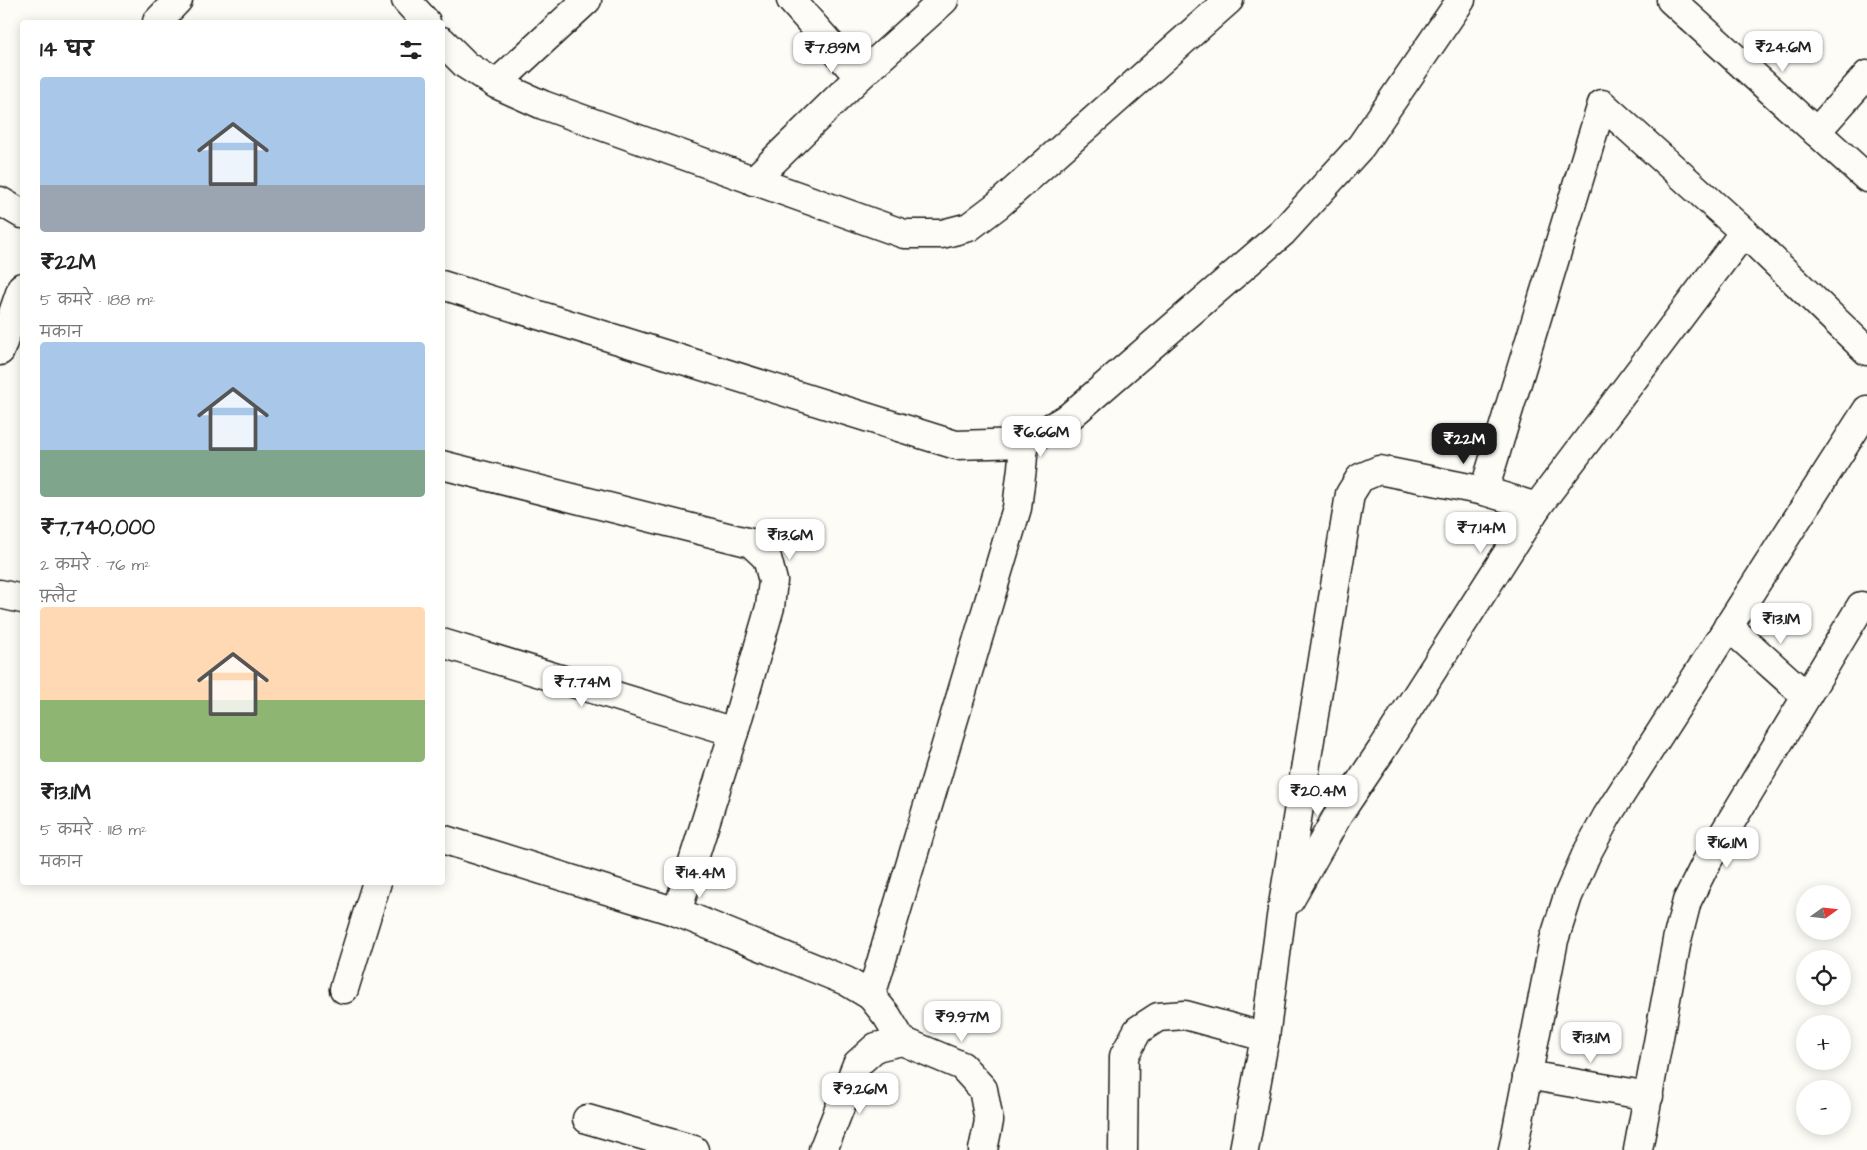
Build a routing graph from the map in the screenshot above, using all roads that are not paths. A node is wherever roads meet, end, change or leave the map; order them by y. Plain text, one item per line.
1 (178, 0) edge
2 (406, 0) edge
3 (587, 0) edge
4 (791, 0) edge
5 (944, 0) edge
6 (1461, 0) edge
7 (1671, 0) edge
8 (1223, 2) edge
9 (159, 20) edge
10 (424, 20) edge
11 (445, 44) edge
12 (1867, 75) edge
13 (859, 77) junction
14 (496, 84) junction
15 (1816, 132) junction
16 (1867, 178) edge
17 (753, 181) junction
18 (0, 201) edge
19 (20, 213) edge
20 (1744, 232) junction
21 (445, 286) edge
22 (20, 296) edge
23 (8, 348) edge
24 (1867, 351) edge
25 (1867, 410) edge
26 (1024, 443) junction
27 (445, 466) edge
28 (1484, 491) junction
29 (1537, 507) junction
30 (0, 594) edge
31 (20, 599) edge
32 (1861, 606) dead end
33 (1728, 626) junction
34 (445, 644) edge
35 (1806, 696) junction
36 (734, 732) junction
37 (445, 839) edge
38 (376, 885) edge
39 (676, 912) junction
40 (1280, 917) junction
41 (344, 989) dead end
42 (871, 996) junction
43 (1265, 1037) junction
44 (902, 1042) junction
45 (1527, 1075) junction
46 (1649, 1096) junction
47 (587, 1119) dead end
48 (694, 1150) edge
49 (823, 1150) edge
50 (983, 1150) edge
51 (1123, 1150) edge
52 (1244, 1150) edge
53 (1513, 1150) edge
54 (1638, 1150) edge

1 - 9 street
2 - 10 street
3 - 14 street
4 - 13 street
5 - 13 street
6 - 26 street
7 - 15 street
8 - 17 street
11 - 14 street
12 - 15 street
13 - 17 street
14 - 17 street
15 - 16 street
18 - 19 street
20 - 24 street
20 - 28 street
20 - 29 street
21 - 26 street
22 - 23 street
25 - 33 street
26 - 42 street
27 - 36 street
28 - 29 street
28 - 40 street
29 - 40 street
30 - 31 street
32 - 35 street
33 - 35 street
33 - 45 street
34 - 36 street
35 - 46 street
36 - 39 street
37 - 39 street
38 - 41 street
39 - 42 street
40 - 43 street
42 - 44 street
43 - 51 street
43 - 52 street
44 - 49 street
44 - 50 street
45 - 46 street
45 - 53 street
46 - 54 street
47 - 48 street

